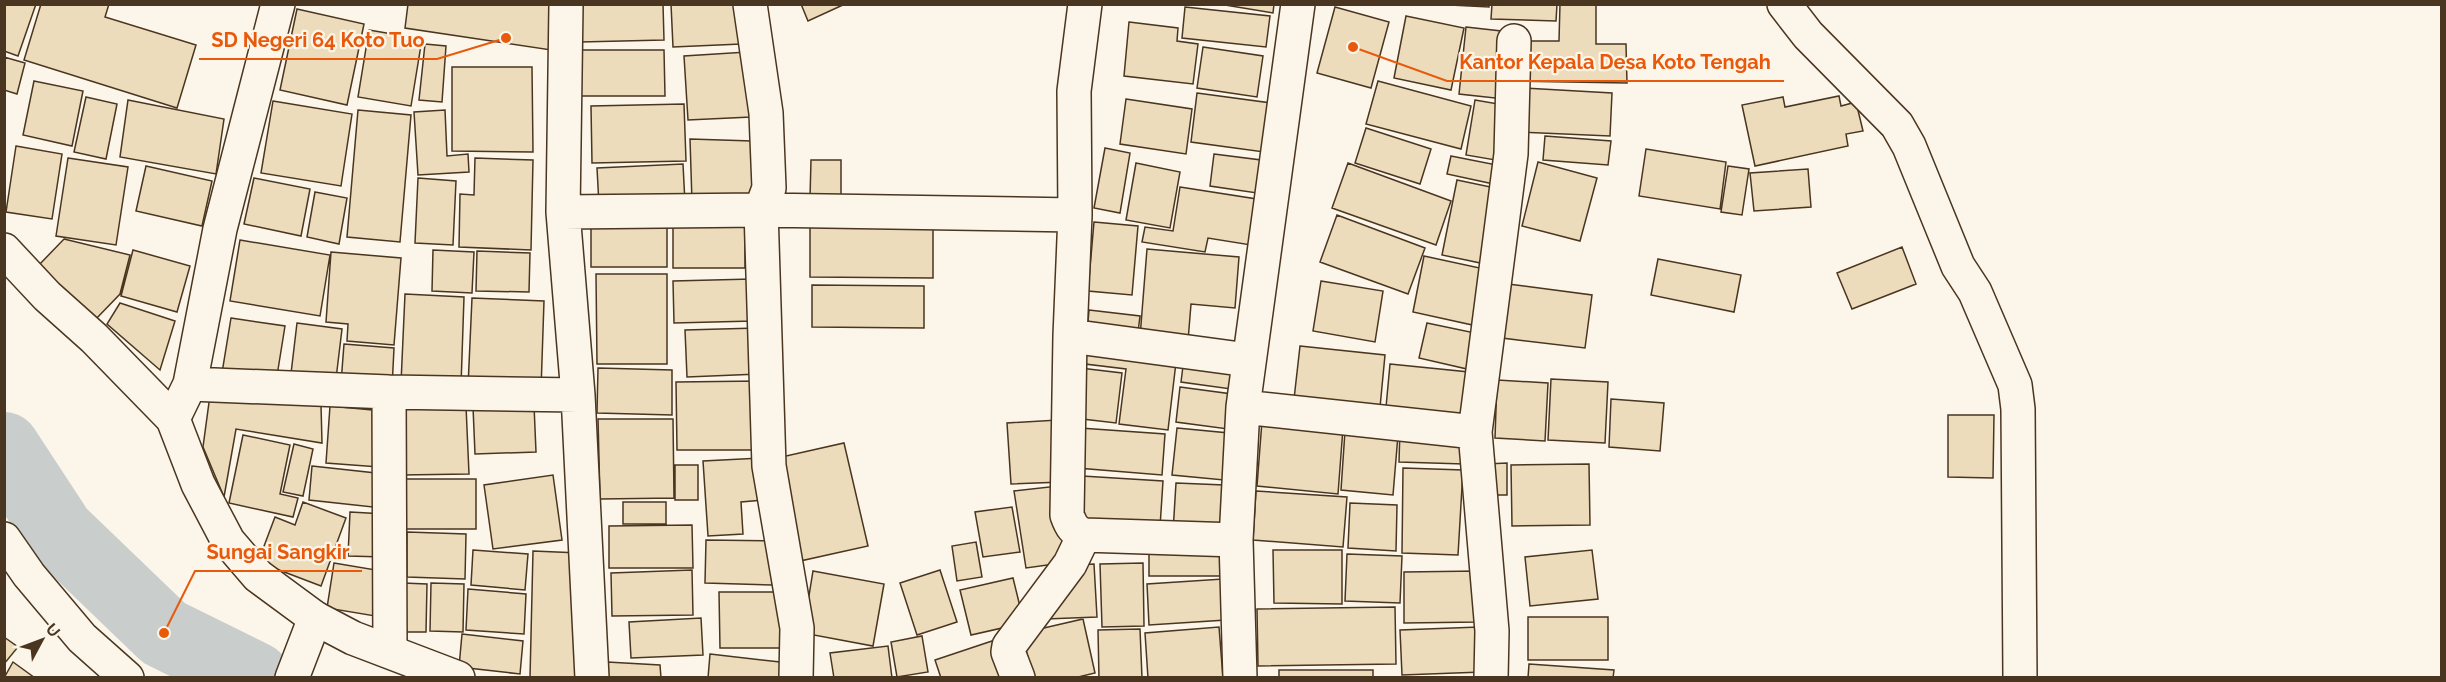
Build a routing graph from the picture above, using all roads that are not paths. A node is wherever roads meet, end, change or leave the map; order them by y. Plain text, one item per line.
1 (278, 4) edge
2 (750, 4) edge
3 (1085, 4) edge
4 (1298, 4) edge
5 (1784, 4) edge
6 (566, 5) edge
7 (1514, 41) dead end
8 (761, 210) junction
9 (563, 212) junction
10 (1075, 214) junction
11 (4, 250) edge
12 (1070, 336) junction
13 (1248, 360) junction
14 (190, 384) junction
15 (389, 392) junction
16 (578, 395) junction
17 (1243, 407) junction
18 (173, 419) junction
19 (1475, 432) junction
20 (1084, 535) junction
21 (4, 539) edge
22 (1236, 540) junction
23 (310, 632) junction
24 (390, 651) junction
25 (127, 678) edge
26 (292, 678) edge
27 (458, 678) edge
28 (592, 678) edge
29 (796, 678) edge
30 (1018, 678) edge
31 (1240, 678) edge
32 (1491, 678) edge
33 (2020, 678) edge

1 - 14 street
2 - 8 street
3 - 10 street
4 - 13 street
5 - 33 street
6 - 9 street
7 - 19 street
8 - 9 street
8 - 10 street
8 - 29 street
9 - 16 street
10 - 12 street
11 - 18 street
12 - 13 street
12 - 20 street
13 - 17 street
14 - 15 street
14 - 18 street
15 - 16 street
15 - 24 street
16 - 28 street
17 - 19 street
17 - 22 street
18 - 23 street
19 - 32 street
20 - 22 street
20 - 30 street
21 - 25 street
22 - 31 street
23 - 24 street
23 - 26 street
24 - 27 street

